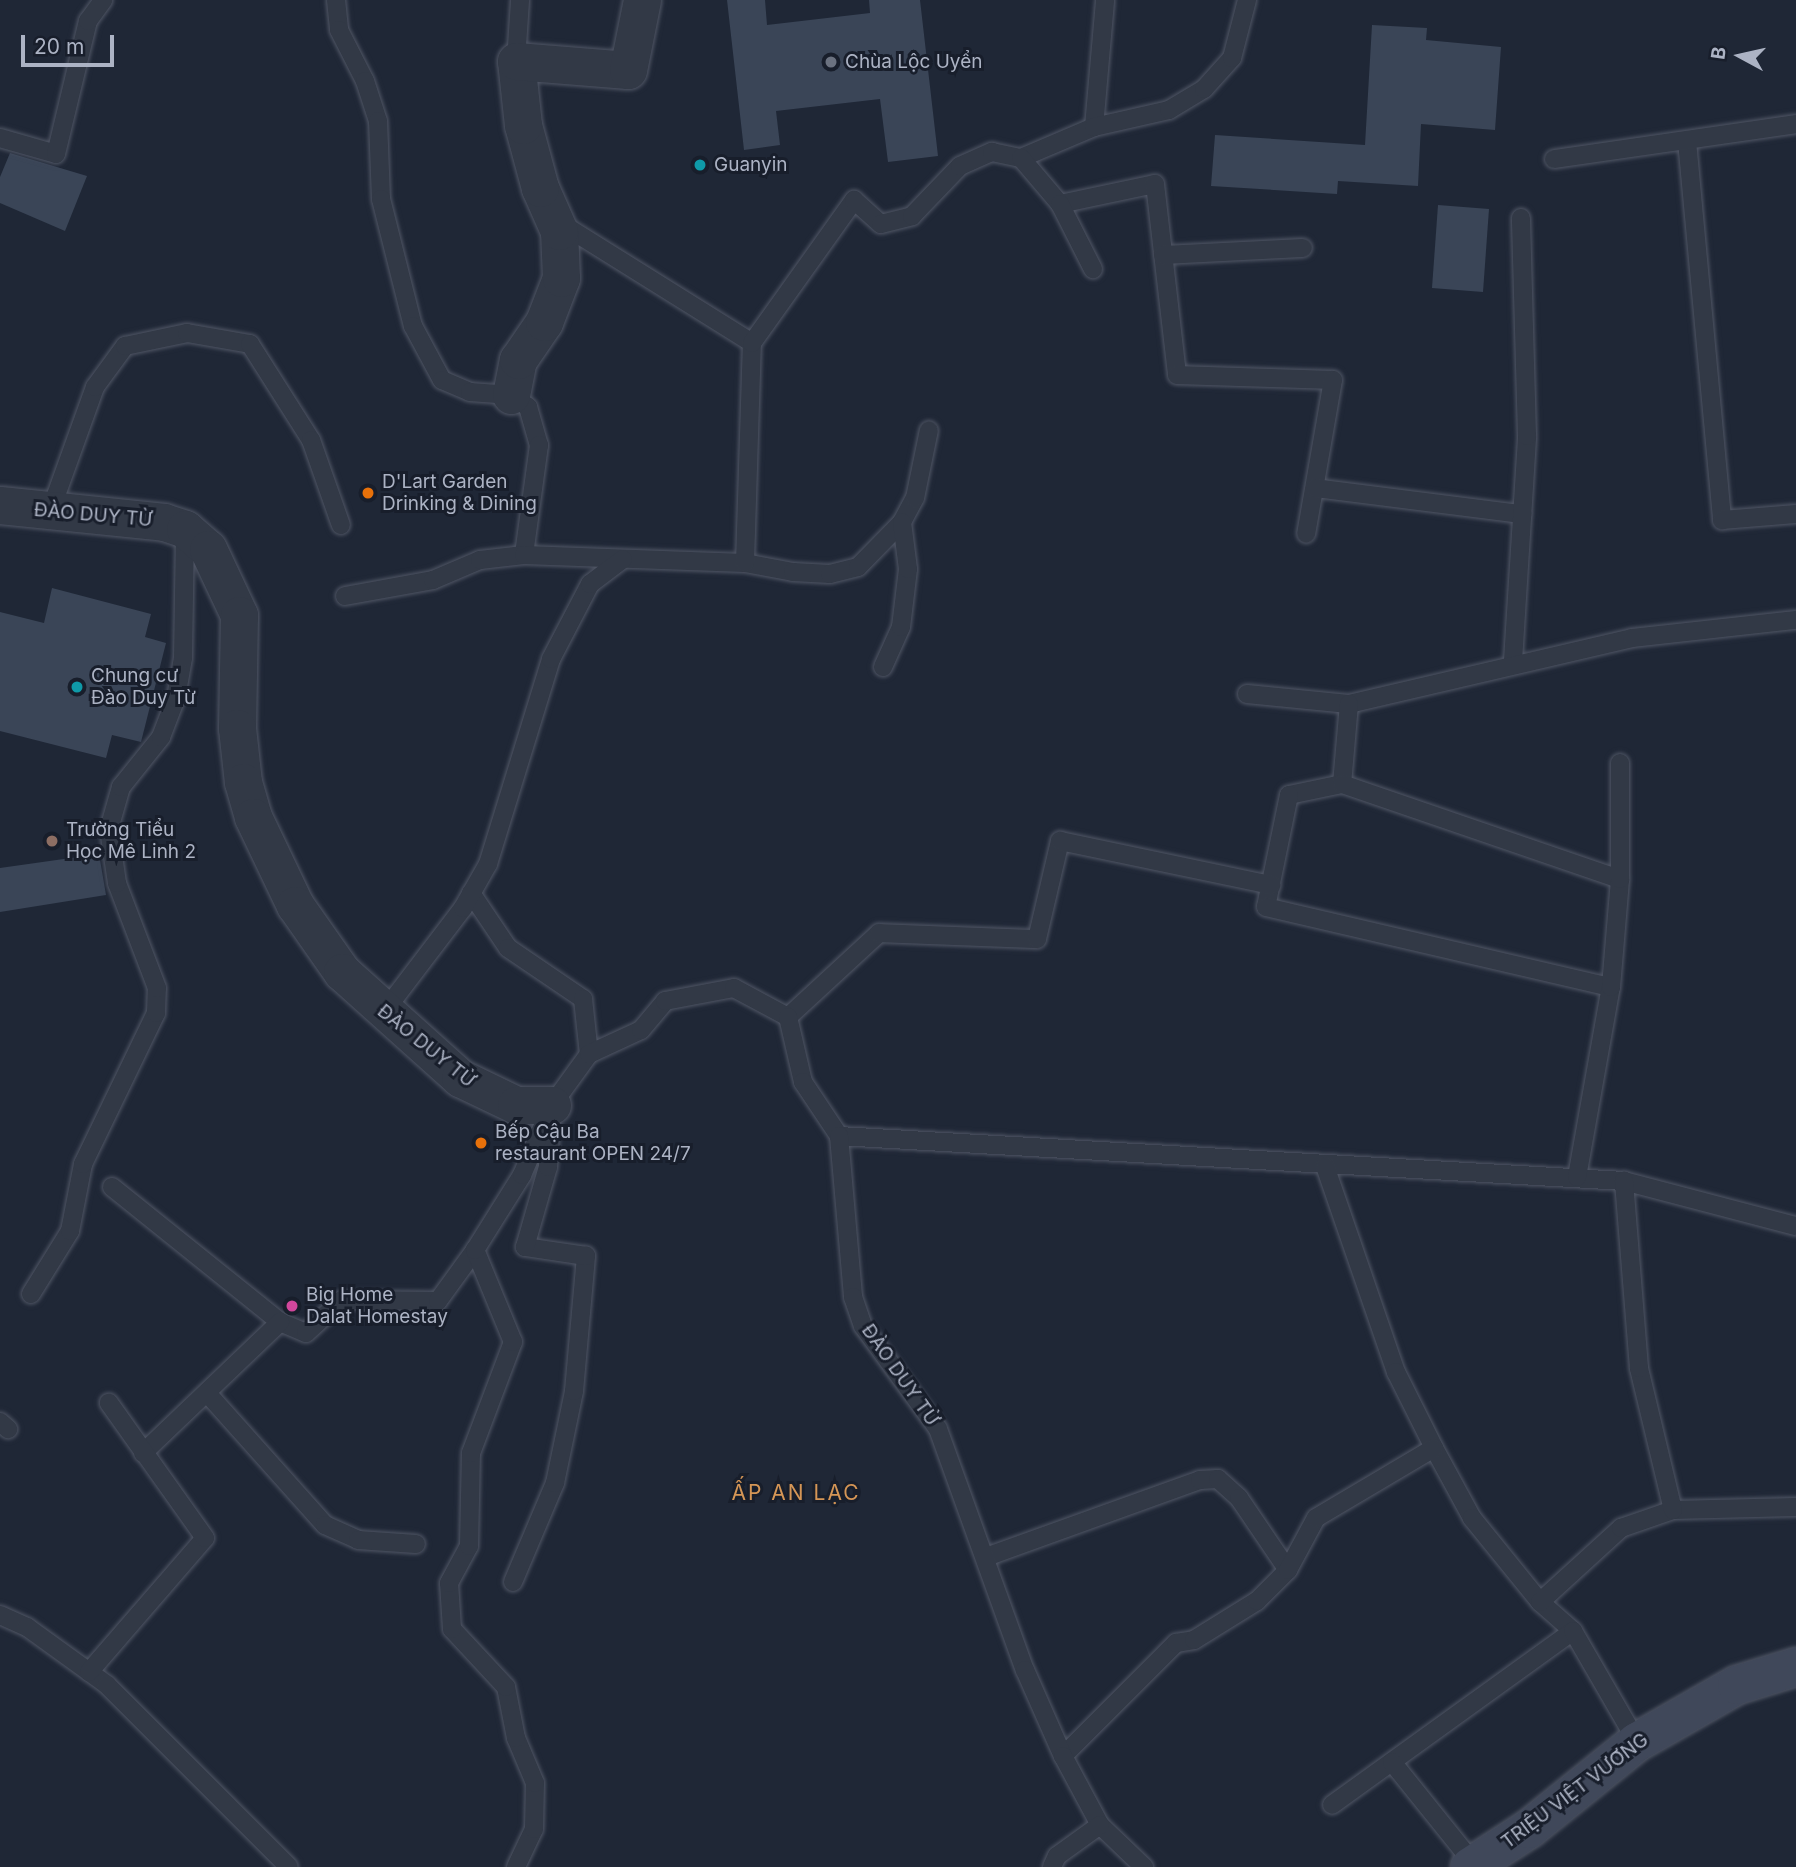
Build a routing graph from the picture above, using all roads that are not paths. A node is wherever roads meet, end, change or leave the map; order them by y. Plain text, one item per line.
1 (103, 0) edge
2 (336, 0) edge
3 (520, 0) edge
4 (642, 0) edge
5 (1105, 0) edge
6 (1247, 0) edge
7 (516, 61) junction
8 (1796, 124) edge
9 (1094, 127) junction
10 (0, 138) edge
11 (1687, 141) junction
12 (1021, 158) junction
13 (1554, 159) dead end
14 (1060, 204) junction
15 (1521, 218) dead end
16 (554, 219) junction
17 (1303, 248) dead end
18 (1163, 255) junction
19 (1093, 269) dead end
20 (752, 343) junction
21 (511, 395) junction
22 (929, 430) dead end
23 (1315, 488) junction
24 (0, 505) edge
25 (50, 512) junction
26 (1522, 514) junction
27 (1796, 514) edge
28 (902, 522) junction
29 (341, 525) dead end
30 (185, 529) junction
31 (1306, 534) dead end
32 (524, 555) junction
33 (623, 559) junction
34 (745, 563) junction
35 (345, 596) dead end
36 (1796, 620) edge
37 (1513, 662) junction
38 (883, 667) dead end
39 (1247, 694) dead end
40 (1349, 704) junction
41 (1620, 762) dead end
42 (1342, 783) junction
43 (1620, 879) junction
44 (1271, 885) junction
45 (471, 893) junction
46 (1611, 987) junction
47 (383, 1013) junction
48 (788, 1017) junction
49 (589, 1054) junction
50 (552, 1105) junction
51 (839, 1136) junction
52 (1325, 1166) junction
53 (1577, 1177) junction
54 (1624, 1181) junction
55 (112, 1187) dead end
56 (1796, 1226) edge
57 (475, 1250) junction
58 (31, 1293) dead end
59 (280, 1322) junction
60 (207, 1392) junction
61 (109, 1403) dead end
62 (1434, 1448) junction
63 (143, 1453) junction
64 (1796, 1507) edge
65 (1674, 1510) junction
66 (416, 1544) dead end
67 (986, 1557) junction
68 (1288, 1570) junction
69 (513, 1582) dead end
70 (1540, 1602) junction
71 (0, 1617) edge
72 (1573, 1631) junction
73 (1796, 1667) edge
74 (89, 1672) junction
75 (1637, 1742) junction
76 (1063, 1756) junction
77 (1392, 1762) junction
78 (1332, 1805) dead end
79 (1100, 1825) junction
80 (1472, 1866) edge
81 (289, 1867) edge
82 (516, 1867) edge
83 (1052, 1867) edge
84 (1144, 1867) edge

1 - 10 lane
2 - 21 lane
3 - 7 lane
4 - 7 street
5 - 9 lane
6 - 9 lane
7 - 16 street
8 - 11 lane
9 - 12 lane
11 - 13 lane
11 - 27 lane
12 - 14 lane
12 - 20 lane
14 - 18 lane
14 - 19 lane
15 - 26 lane
16 - 20 lane
16 - 21 street
17 - 18 lane
18 - 23 lane
20 - 34 lane
21 - 32 lane
22 - 28 lane
23 - 26 lane
23 - 31 lane
24 - 25 street, ĐÀO DUY TỪ
25 - 29 lane
25 - 30 street, ĐÀO DUY TỪ
26 - 37 lane
28 - 34 lane
28 - 38 lane
30 - 47 street, ĐÀO DUY TỪ
30 - 58 lane
32 - 33 lane
32 - 35 lane
33 - 34 lane
33 - 45 lane
36 - 37 lane
37 - 40 lane
39 - 40 lane
40 - 42 lane
41 - 43 lane
42 - 43 lane
42 - 44 lane
43 - 46 lane
44 - 46 lane
44 - 48 lane
45 - 47 lane
45 - 49 lane
46 - 53 lane
47 - 50 street, ĐÀO DUY TỪ
48 - 49 lane
48 - 51 lane, ĐÀO DUY TỪ
49 - 50 lane
50 - 57 lane
50 - 69 lane
51 - 52 lane
51 - 67 lane, ĐÀO DUY TỪ
52 - 53 lane
52 - 62 lane
53 - 54 lane
54 - 56 lane
54 - 65 lane
55 - 59 lane
57 - 59 lane
57 - 82 lane
59 - 60 lane
60 - 63 lane
60 - 66 lane
61 - 63 lane
62 - 68 lane
62 - 70 lane
63 - 74 lane
64 - 65 lane
65 - 70 lane
67 - 68 lane
67 - 76 lane, ĐÀO DUY TỪ
68 - 76 lane
70 - 72 lane
71 - 74 lane
72 - 75 lane
72 - 77 lane
73 - 75 street, TRIỆU VIỆT VƯƠNG
74 - 81 lane
75 - 80 street, TRIỆU VIỆT VƯƠNG
76 - 79 lane, ĐÀO DUY TỪ
77 - 78 lane
77 - 80 lane
79 - 83 lane
79 - 84 lane, ĐÀO DUY TỪ

